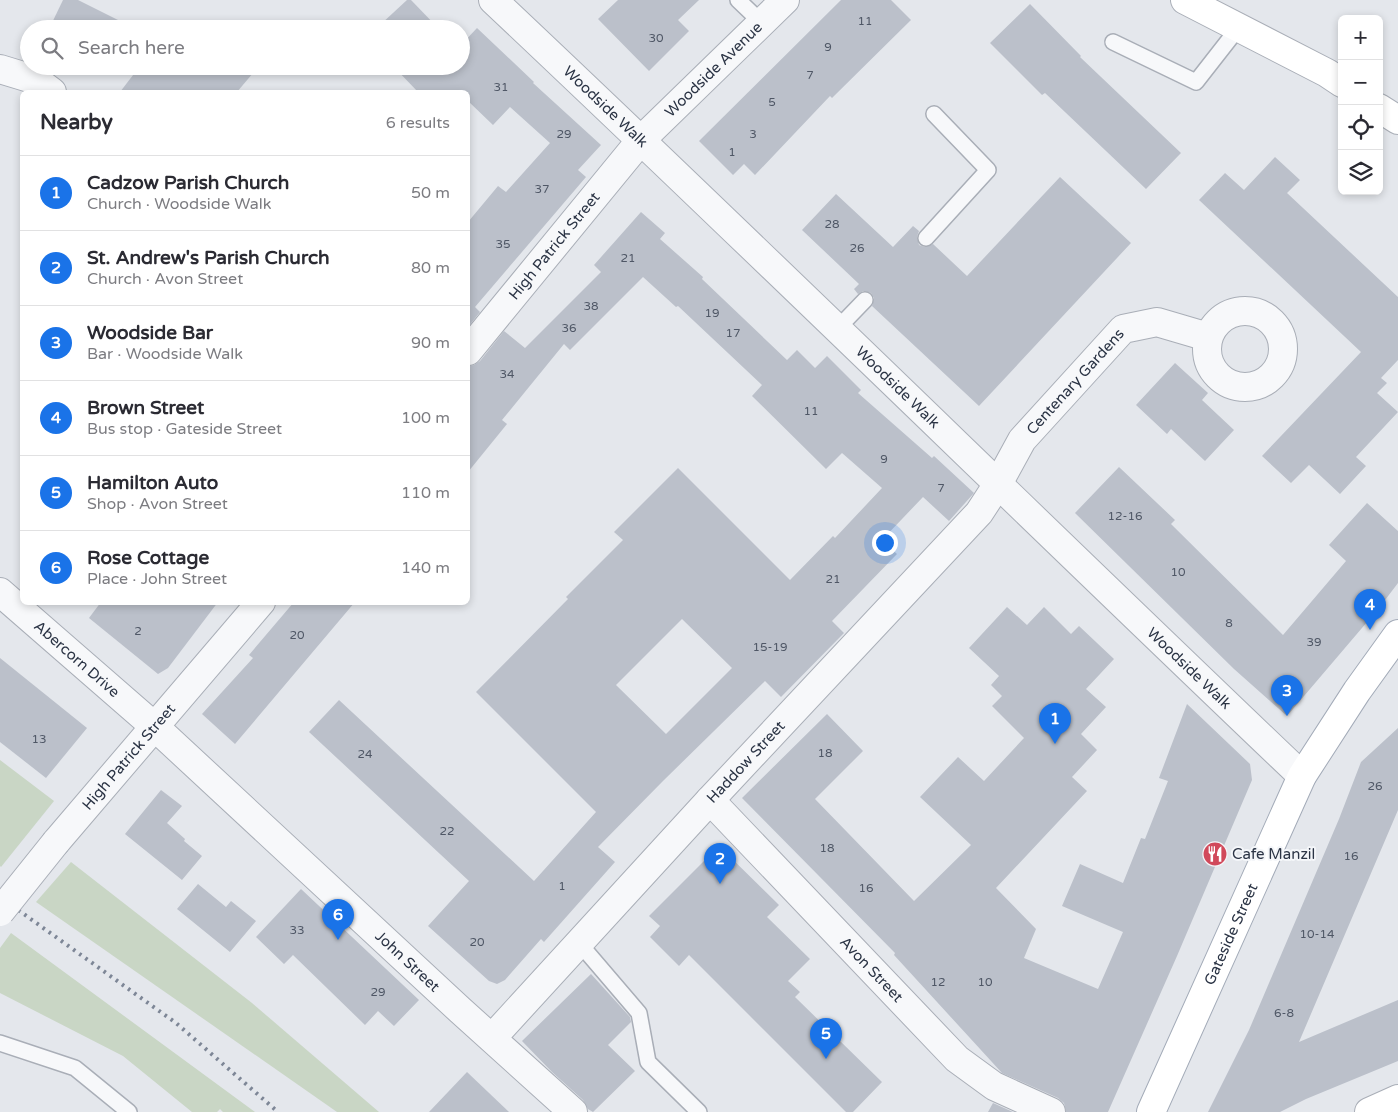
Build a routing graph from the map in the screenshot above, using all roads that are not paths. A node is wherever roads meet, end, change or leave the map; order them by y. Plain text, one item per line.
1 (493, 0) edge
2 (738, 0) edge
3 (785, 0) edge
4 (1202, 4) edge
5 (762, 23) junction
6 (1239, 27) junction
7 (1113, 42) dead end
8 (0, 69) edge
9 (1338, 80) edge
10 (49, 90) edge
11 (1383, 111) edge
12 (934, 114) dead end
13 (1398, 120) edge
14 (641, 140) junction
15 (926, 238) dead end
16 (865, 300) dead end
17 (837, 328) junction
18 (1208, 337) dead end
19 (470, 349) edge
20 (998, 484) junction
21 (0, 592) edge
22 (258, 605) edge
23 (1398, 634) edge
24 (155, 727) junction
25 (1302, 776) junction
26 (710, 800) junction
27 (0, 912) edge
28 (580, 944) junction
29 (492, 1038) junction
30 (0, 1043) edge
31 (1398, 1100) edge
32 (129, 1112) edge
33 (573, 1112) edge
34 (699, 1112) edge
35 (1051, 1112) edge
36 (1151, 1112) edge
37 (1369, 1112) edge

1 - 14 street, Woodside Walk
2 - 5 lane
3 - 5 street, Woodside Avenue
4 - 6 main road
5 - 14 street, Woodside Avenue
6 - 7 lane
6 - 9 main road
8 - 10 street
11 - 13 main road
12 - 15 lane
14 - 17 street, Woodside Walk
14 - 19 street, High Patrick Street
16 - 17 lane
17 - 20 street, Woodside Walk
18 - 20 street, Centenary Gardens
20 - 25 street, Woodside Walk
20 - 26 street, Haddow Street
21 - 24 street, Abercorn Drive
22 - 24 street, High Patrick Street
23 - 25 main road, Gateside Street
24 - 27 street, High Patrick Street, bridge
24 - 29 street, John Street
25 - 36 main road, Gateside Street
26 - 28 street, Haddow Street
26 - 35 street, Avon Street
28 - 29 street, Haddow Street
28 - 34 lane
29 - 33 street, John Street
30 - 32 lane
31 - 37 main road

